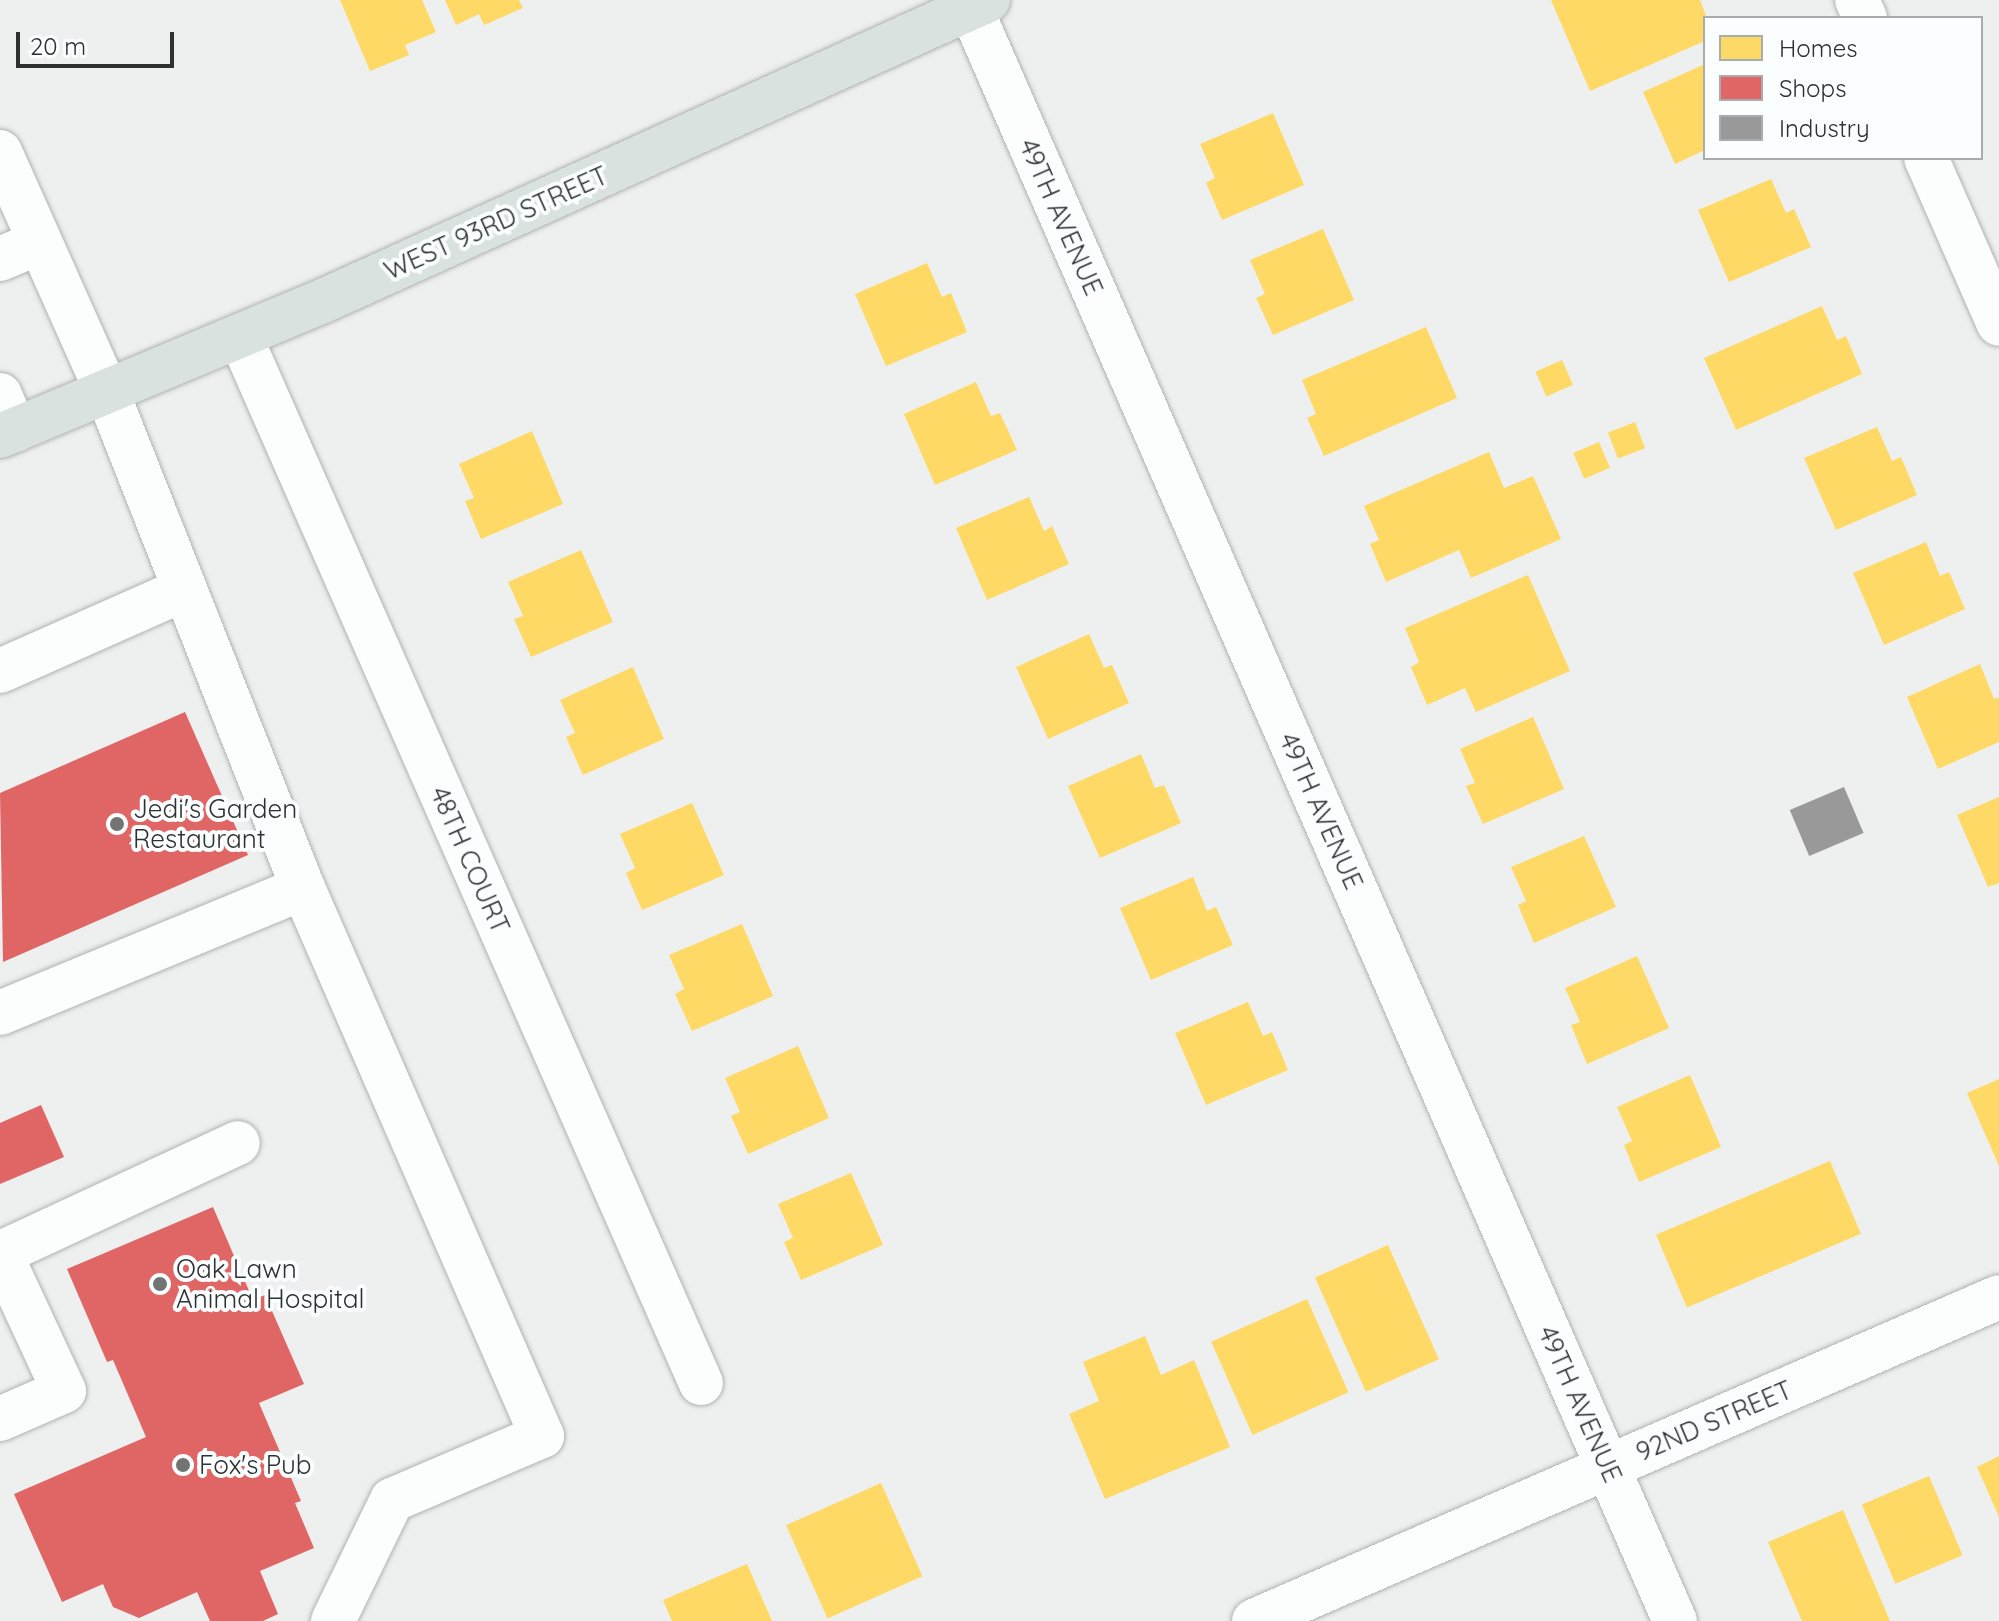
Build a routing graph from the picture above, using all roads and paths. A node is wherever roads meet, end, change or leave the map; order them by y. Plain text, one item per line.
1 (975, 3) edge
2 (0, 152) edge
3 (1927, 160) edge
4 (40, 242) junction
5 (0, 259) edge
6 (1999, 324) edge
7 (240, 336) junction
8 (107, 392) junction
9 (5, 420) edge
10 (185, 589) junction
11 (0, 671) edge
12 (303, 888) junction
13 (0, 1013) edge
14 (238, 1143) dead end
15 (1, 1253) edge
16 (1999, 1297) edge
17 (701, 1383) dead end
18 (0, 1419) edge
19 (1608, 1467) junction
20 (333, 1621) edge
21 (1254, 1621) edge
22 (1675, 1621) edge

1 - 7 main road, WEST 93RD STREET
1 - 19 street, 49TH AVENUE
2 - 4 street
3 - 6 street
4 - 5 street
4 - 8 street
7 - 8 main road, WEST 93RD STREET
7 - 17 street, 48TH COURT
8 - 9 main road, WEST 93RD STREET
8 - 10 street
10 - 11 street
10 - 12 street
12 - 13 street
12 - 20 street
14 - 15 street
15 - 18 street
16 - 19 street, 92ND STREET
19 - 21 street, 92ND STREET
19 - 22 street, 49TH AVENUE

